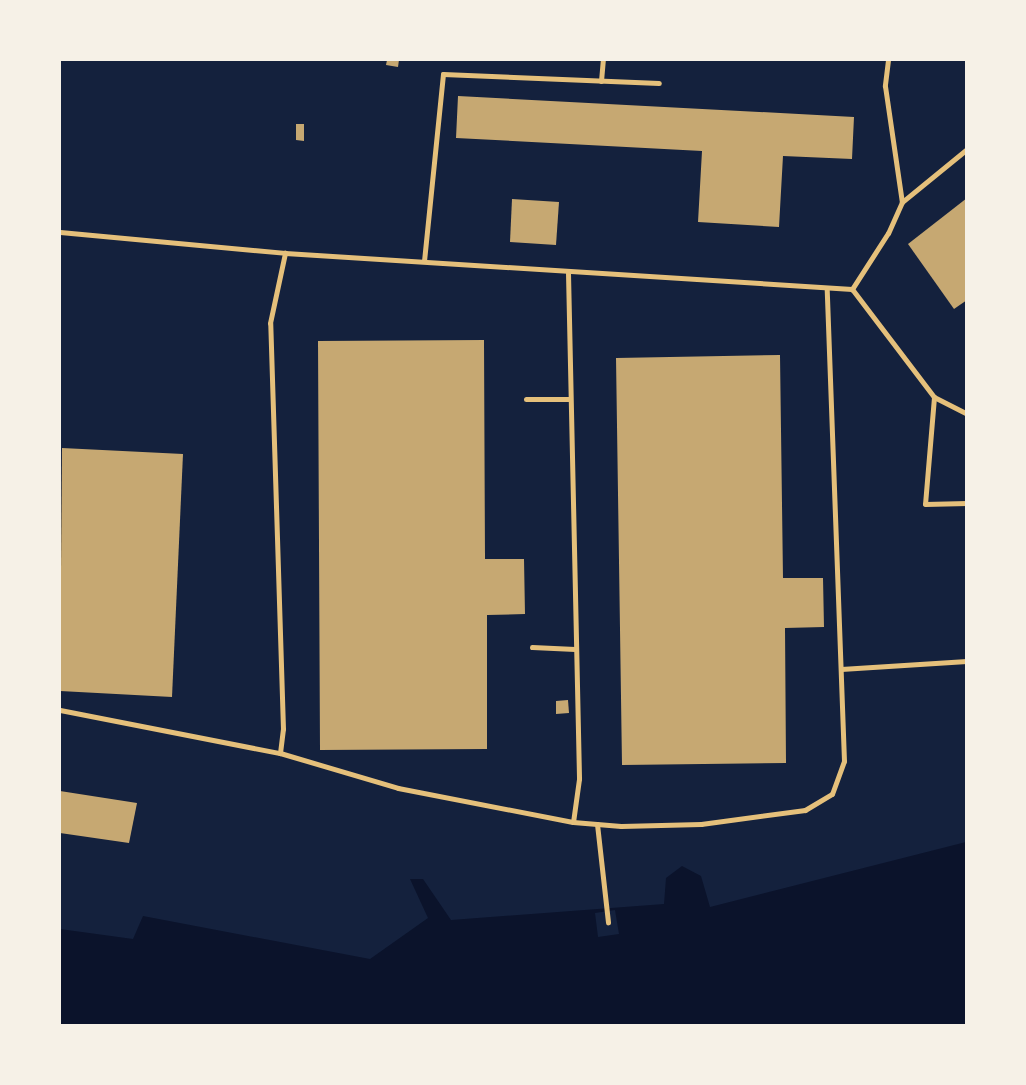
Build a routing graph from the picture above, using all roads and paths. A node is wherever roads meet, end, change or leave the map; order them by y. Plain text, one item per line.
1 (603, 60) edge
2 (888, 60) edge
3 (601, 81) junction
4 (659, 83) dead end
5 (967, 149) edge
6 (902, 202) junction
7 (60, 232) edge
8 (285, 253) junction
9 (424, 261) junction
10 (568, 272) junction
11 (827, 288) junction
12 (852, 289) junction
13 (934, 397) junction
14 (526, 398) dead end
15 (570, 398) junction
16 (967, 414) edge
17 (967, 503) edge
18 (532, 647) dead end
19 (575, 649) junction
20 (967, 662) edge
21 (841, 669) junction
22 (60, 710) edge
23 (280, 753) junction
24 (573, 822) junction
25 (597, 824) junction
26 (608, 922) dead end

1 - 3 lane
2 - 6 lane
3 - 4 lane
3 - 9 lane
5 - 6 lane
6 - 12 lane
7 - 8 lane
8 - 9 lane
8 - 23 lane
9 - 10 lane
10 - 11 lane
10 - 15 lane
11 - 12 lane
11 - 21 lane
12 - 13 lane
13 - 16 lane
13 - 17 lane
14 - 15 lane
15 - 19 lane
18 - 19 lane
19 - 24 lane
20 - 21 lane
21 - 25 lane
22 - 23 lane
23 - 24 lane
24 - 25 lane
25 - 26 lane

